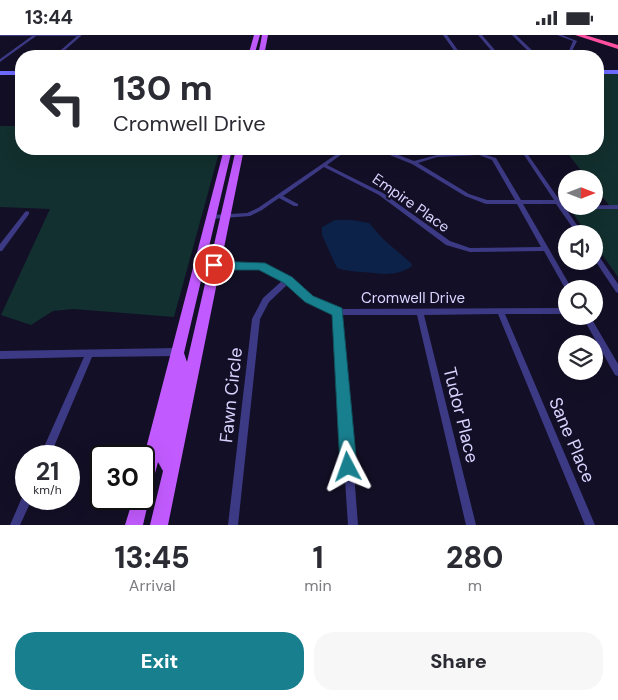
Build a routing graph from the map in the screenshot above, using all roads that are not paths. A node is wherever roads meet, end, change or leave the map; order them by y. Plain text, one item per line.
1 (1, 35) edge
2 (35, 35) edge
3 (80, 35) edge
4 (257, 35) edge
5 (265, 35) edge
6 (445, 35) edge
7 (480, 35) edge
8 (514, 35) edge
9 (558, 35) edge
10 (578, 35) edge
11 (591, 35) edge
12 (618, 42) edge
13 (618, 47) edge
14 (63, 50) edge
15 (253, 50) edge
16 (262, 50) edge
17 (456, 50) edge
18 (493, 50) edge
19 (530, 50) edge
20 (571, 50) edge
21 (0, 61) edge
22 (604, 72) edge
23 (618, 72) edge
24 (0, 73) edge
25 (15, 73) edge
26 (226, 155) edge
27 (239, 155) edge
28 (339, 155) edge
29 (394, 155) edge
30 (458, 155) edge
31 (482, 155) edge
32 (526, 155) edge
33 (414, 163) junction
34 (325, 165) junction
35 (279, 197) junction
36 (558, 201) edge
37 (518, 202) junction
38 (558, 204) edge
39 (296, 205) dead end
40 (603, 206) edge
41 (618, 207) edge
42 (26, 213) dead end
43 (210, 217) junction
44 (224, 217) junction
45 (0, 236) edge
46 (9, 236) junction
47 (0, 249) edge
48 (546, 249) junction
49 (214, 265) junction
50 (603, 268) edge
51 (288, 280) junction
52 (565, 280) edge
53 (618, 290) edge
54 (500, 311) junction
55 (558, 311) edge
56 (338, 312) junction
57 (420, 313) junction
58 (591, 325) edge
59 (199, 333) junction
60 (177, 352) junction
61 (89, 353) junction
62 (0, 355) edge
63 (618, 372) edge
64 (50, 445) edge
65 (154, 445) edge
66 (171, 471) junction
67 (21, 510) edge
68 (137, 510) edge
69 (15, 525) edge
70 (134, 525) edge
71 (159, 525) edge
72 (233, 525) edge
73 (352, 525) edge
74 (471, 525) edge
75 (590, 525) edge

1 - 2 street
2 - 3 street
2 - 21 street
3 - 14 street
4 - 15 main road
5 - 16 main road
6 - 17 street
7 - 18 street
8 - 19 street
9 - 20 street
10 - 13 highway
11 - 12 highway
22 - 23 street
24 - 25 street
26 - 43 main road
27 - 44 main road
28 - 34 street
29 - 33 street
30 - 33 street
31 - 37 street
32 - 36 street
33 - 37 street
34 - 35 street
34 - 48 street, Empire Place
35 - 39 street
35 - 44 street
37 - 38 street
37 - 48 street
40 - 41 street
42 - 46 street
43 - 44 street
43 - 60 main road
44 - 49 main road
45 - 46 street
46 - 47 street
48 - 52 street
49 - 51 street, Cromwell Drive
49 - 59 main road
50 - 53 street
51 - 56 street, Cromwell Drive
51 - 72 street, Fawn Circle
54 - 55 street, Cromwell Drive
54 - 57 street, Cromwell Drive
54 - 75 street, Sane Place
56 - 57 street, Cromwell Drive
56 - 73 street
57 - 74 street, Tudor Place
58 - 63 street
59 - 60 main road
59 - 66 main road
60 - 61 street
60 - 65 main road
60 - 66 main road
61 - 62 street
61 - 64 street
66 - 71 main road
67 - 69 street
68 - 70 main road

